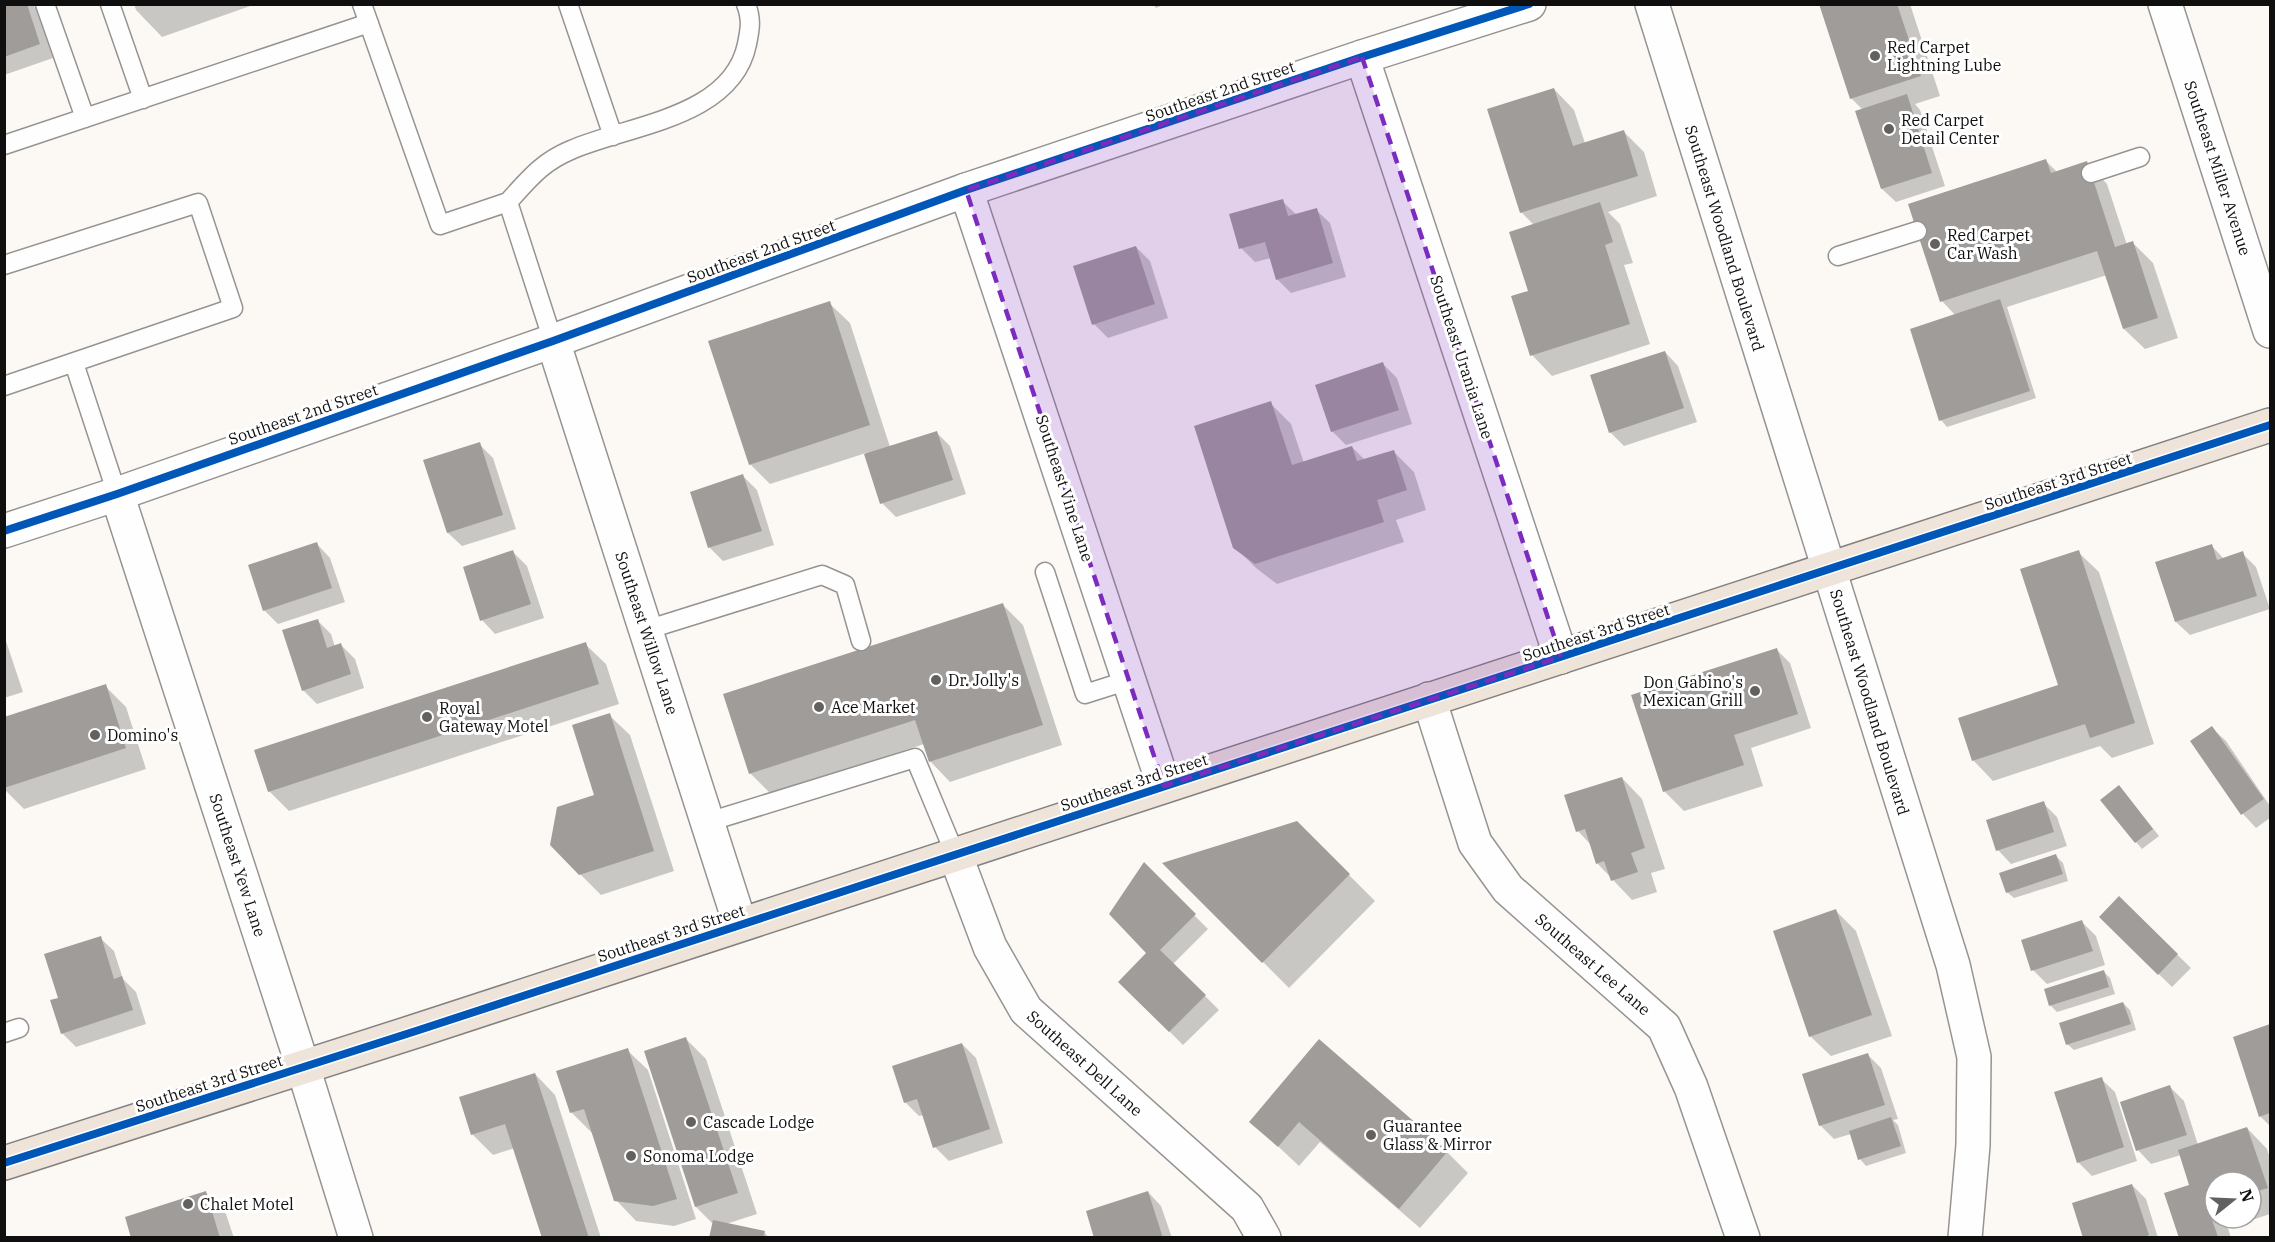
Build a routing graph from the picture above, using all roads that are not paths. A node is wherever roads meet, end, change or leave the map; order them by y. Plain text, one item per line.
1 (45, 4) edge
2 (110, 4) edge
3 (362, 4) edge
4 (568, 4) edge
5 (746, 4) edge
6 (1529, 4) edge
7 (1652, 4) edge
8 (2165, 4) edge
9 (369, 23) junction
10 (1362, 57) junction
11 (142, 99) junction
12 (85, 118) junction
13 (613, 136) junction
14 (4, 145) edge
15 (2140, 157) dead end
16 (2091, 173) dead end
17 (966, 190) junction
18 (508, 202) junction
19 (1917, 231) dead end
20 (1838, 256) dead end
21 (4, 265) edge
22 (2271, 331) edge
23 (553, 341) junction
24 (74, 363) junction
25 (4, 386) edge
26 (2271, 425) edge
27 (117, 494) junction
28 (4, 531) edge
29 (1829, 570) junction
30 (1045, 572) dead end
31 (645, 630) junction
32 (861, 641) dead end
33 (1561, 657) junction
34 (1129, 680) junction
35 (1429, 699) junction
36 (1164, 786) junction
37 (708, 822) junction
38 (955, 854) junction
39 (740, 924) junction
40 (303, 1067) junction
41 (4, 1163) edge
42 (356, 1238) edge
43 (1264, 1238) edge
44 (1743, 1238) edge
45 (1965, 1238) edge

1 - 12 lane
2 - 11 lane
3 - 9 lane
4 - 13 lane
5 - 13 lane
6 - 10 street, Southeast 2nd Street
7 - 29 street, Southeast Woodland Boulevard
8 - 22 street, Southeast Miller Avenue
9 - 11 lane
9 - 18 lane
10 - 17 street, Southeast 2nd Street
10 - 33 street, Southeast Urania Lane
11 - 12 lane
12 - 14 lane
13 - 18 lane
15 - 16 lane
17 - 23 street, Southeast 2nd Street
17 - 34 street, Southeast Vine Lane
18 - 23 lane
19 - 20 lane
21 - 24 lane
23 - 27 street, Southeast 2nd Street
23 - 31 street, Southeast Willow Lane
24 - 25 lane
24 - 27 lane
26 - 29 main road, Southeast 3rd Street
27 - 28 street, Southeast 2nd Street
27 - 40 street, Southeast Yew Lane
29 - 33 main road, Southeast 3rd Street
29 - 45 street, Southeast Woodland Boulevard
30 - 34 lane
31 - 32 lane
31 - 37 street, Southeast Willow Lane
33 - 35 main road, Southeast 3rd Street
34 - 36 street, Southeast Vine Lane
35 - 36 main road, Southeast 3rd Street
35 - 44 street, Southeast Lee Lane
36 - 38 main road, Southeast 3rd Street
37 - 38 lane
37 - 39 street, Southeast Willow Lane
38 - 39 main road, Southeast 3rd Street
38 - 43 street, Southeast Dell Lane
39 - 40 main road, Southeast 3rd Street
40 - 41 main road, Southeast 3rd Street
40 - 42 street, Southeast Yew Lane

